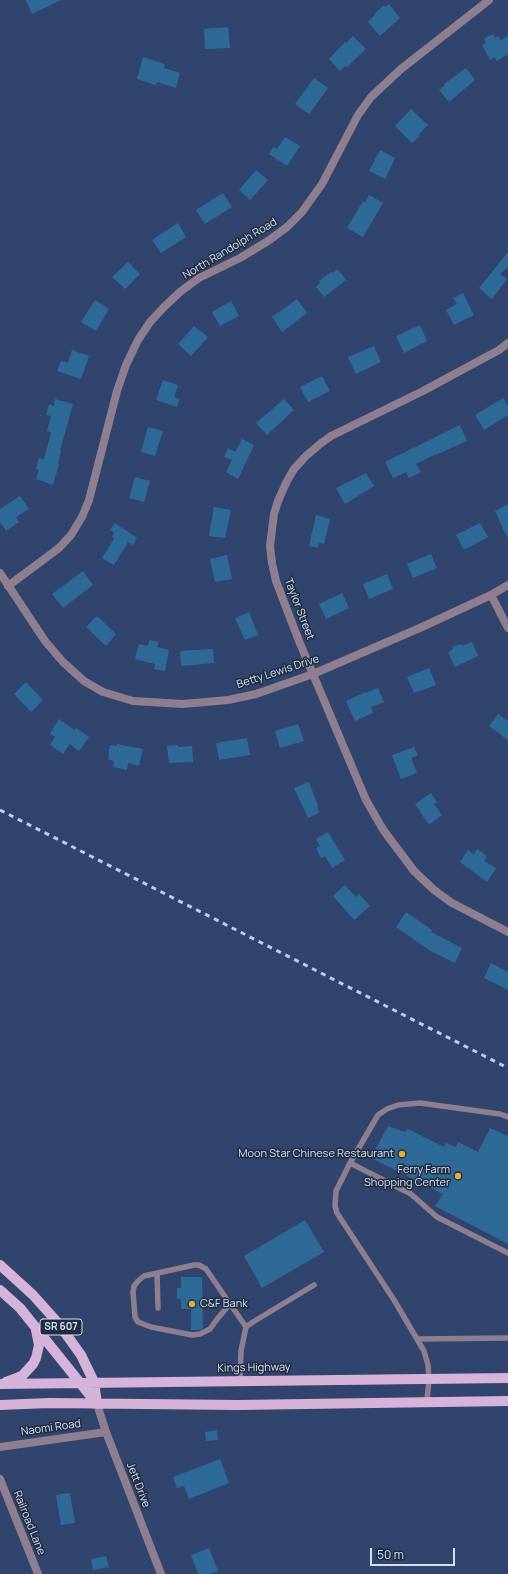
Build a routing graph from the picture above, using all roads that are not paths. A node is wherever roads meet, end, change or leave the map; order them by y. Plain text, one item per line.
1 (489, 0) edge
2 (508, 343) edge
3 (0, 573) edge
4 (508, 585) edge
5 (8, 586) junction
6 (491, 595) junction
7 (508, 628) edge
8 (313, 674) junction
9 (508, 932) edge
10 (508, 1117) edge
11 (350, 1163) junction
12 (508, 1253) edge
13 (0, 1265) edge
14 (157, 1273) junction
15 (314, 1285) dead end
16 (0, 1290) edge
17 (230, 1304) junction
18 (158, 1308) dead end
19 (35, 1326) junction
20 (246, 1327) junction
21 (508, 1338) edge
22 (418, 1339) junction
23 (508, 1378) edge
24 (429, 1379) junction
25 (240, 1380) junction
26 (94, 1382) junction
27 (79, 1383) junction
28 (0, 1384) edge
29 (508, 1400) edge
30 (427, 1401) junction
31 (96, 1404) junction
32 (0, 1405) edge
33 (106, 1432) junction
34 (0, 1447) edge
35 (0, 1479) edge
36 (38, 1574) edge
37 (161, 1574) edge

1 - 5 street, North Randolph Road
2 - 8 street, Taylor Street
3 - 5 street, Betty Lewis Drive
4 - 6 street, Betty Lewis Drive
5 - 8 street, Betty Lewis Drive
6 - 7 street
6 - 8 street, Betty Lewis Drive
8 - 9 street, Taylor Street
10 - 11 lane
11 - 12 lane
11 - 22 lane
13 - 26 main road, SR 607
14 - 17 lane
14 - 17 lane
14 - 18 lane
15 - 20 lane
16 - 19 main road, SR 607
17 - 20 lane
19 - 27 main road, SR 607
19 - 28 main road
20 - 25 lane
21 - 22 lane
22 - 24 lane
23 - 24 main road, Kings Highway
24 - 25 main road, Kings Highway
24 - 30 lane
25 - 26 main road, Kings Highway
26 - 27 main road, Kings Highway
26 - 31 main road, SR 607
27 - 28 main road, Kings Highway
27 - 31 main road, SR 607
29 - 30 main road
30 - 31 main road
31 - 32 main road
31 - 33 street, Jett Drive / SR 607
33 - 34 street, Naomi Road
33 - 37 street, Jett Drive
35 - 36 street, Railroad Lane

